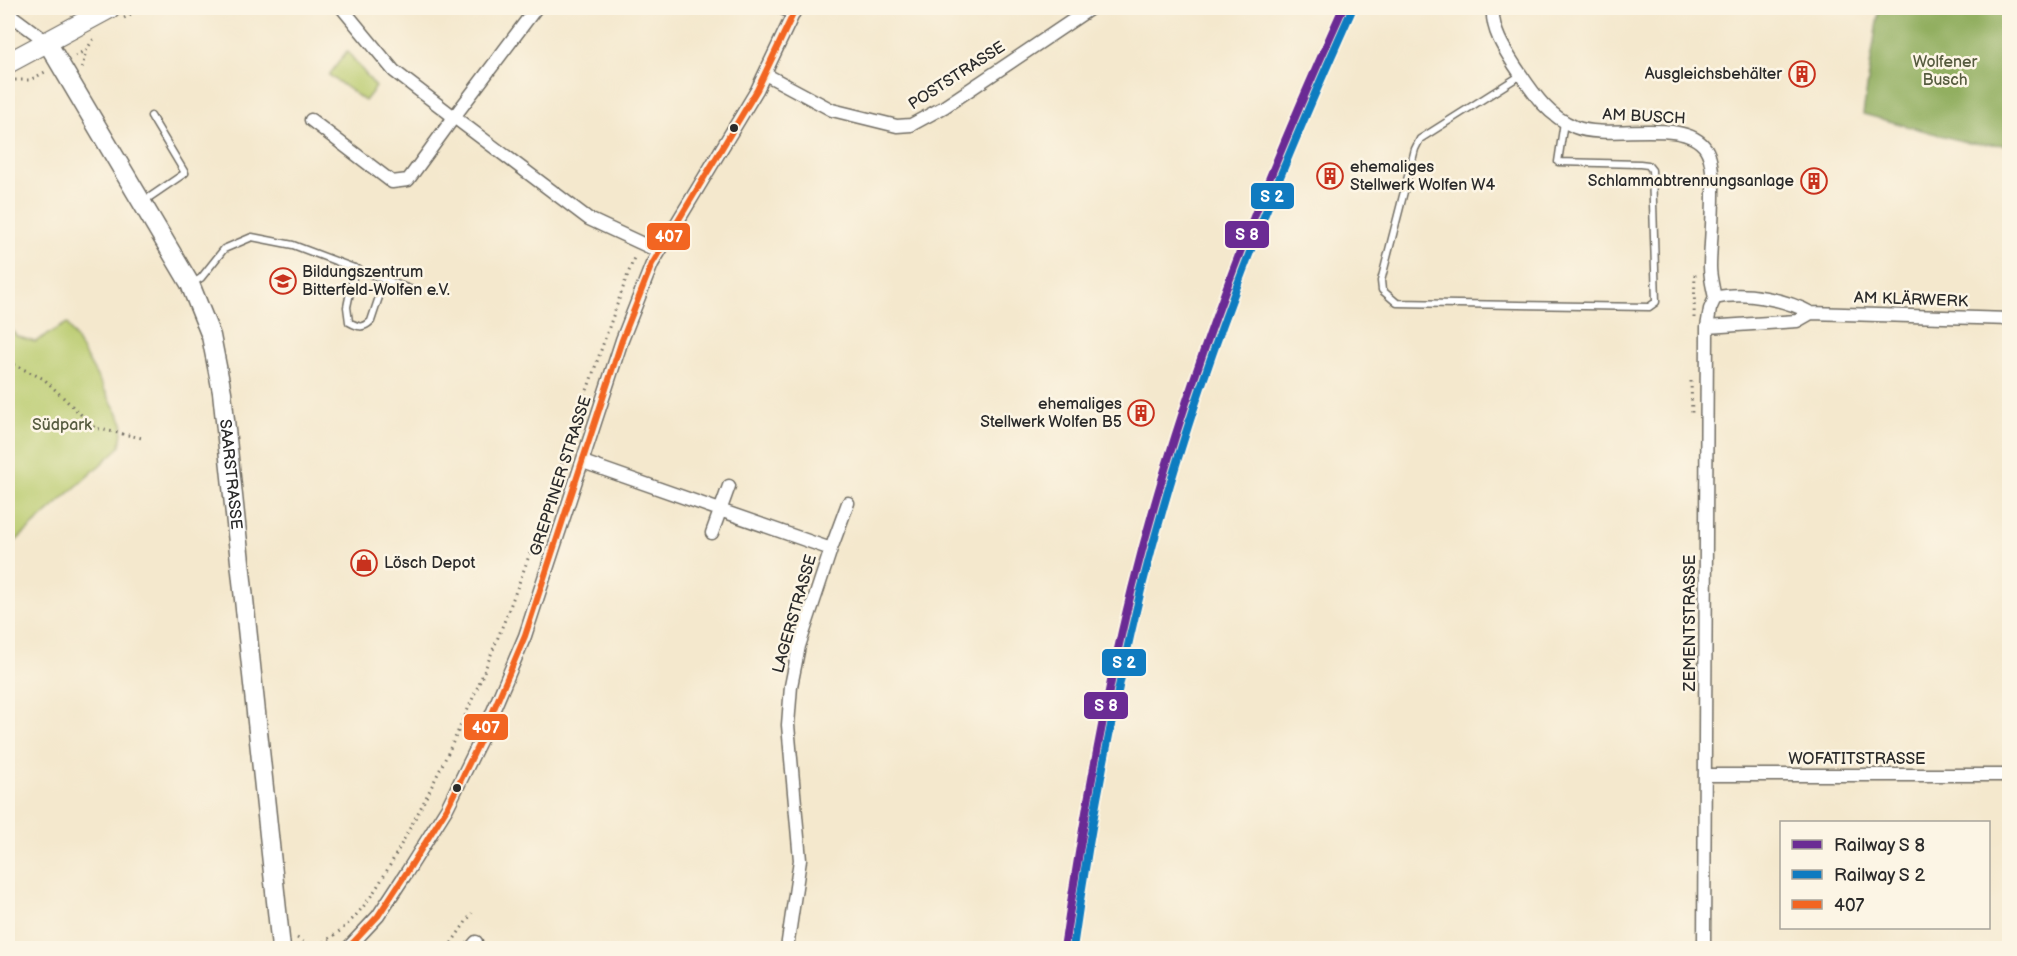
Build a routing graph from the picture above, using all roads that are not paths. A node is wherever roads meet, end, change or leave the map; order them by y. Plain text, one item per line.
1 (342, 8) edge
2 (536, 8) edge
3 (775, 8) edge
4 (1091, 8) edge
5 (1493, 8) edge
6 (795, 12) edge
7 (8, 13) edge
8 (113, 15) edge
9 (47, 42) junction
10 (8, 63) edge
11 (765, 74) junction
12 (1521, 75) junction
13 (151, 116) dead end
14 (454, 117) junction
15 (311, 120) dead end
16 (1564, 122) junction
17 (142, 202) junction
18 (658, 251) junction
19 (355, 268) junction
20 (385, 279) junction
21 (190, 284) junction
22 (415, 291) dead end
23 (1715, 298) junction
24 (1811, 313) junction
25 (2010, 319) edge
26 (1707, 327) junction
27 (583, 462) junction
28 (729, 486) dead end
29 (848, 503) dead end
30 (722, 509) junction
31 (712, 533) dead end
32 (831, 549) junction
33 (1705, 775) junction
34 (2010, 776) edge
35 (288, 943) edge
36 (348, 948) edge
37 (787, 948) edge
38 (1704, 948) edge

1 - 14 street
2 - 14 street
3 - 6 lane
4 - 11 street, POSTSTRASSE
5 - 12 street, AM BUSCH
6 - 11 street, GREPPINER STRASSE
7 - 9 street
8 - 9 main road
9 - 10 main road
9 - 17 street, SAARSTRASSE
11 - 18 street, GREPPINER STRASSE
12 - 16 street, AM BUSCH
12 - 16 lane
13 - 17 lane
14 - 15 street
14 - 18 street
16 - 23 street, AM BUSCH
17 - 21 street, SAARSTRASSE
18 - 27 street, GREPPINER STRASSE
19 - 20 lane
19 - 20 lane
19 - 21 lane
20 - 22 lane
21 - 35 street, SAARSTRASSE
23 - 24 street, AM KLÄRWERK
23 - 26 street, ZEMENTSTRASSE
24 - 25 street, AM KLÄRWERK
24 - 26 street, AM KLÄRWERK
26 - 33 street, ZEMENTSTRASSE
27 - 30 street, LAGERSTRASSE
27 - 36 street, GREPPINER STRASSE
28 - 30 street
29 - 32 street
30 - 31 street
30 - 32 street, LAGERSTRASSE
32 - 37 street, LAGERSTRASSE
33 - 34 street, WOFATITSTRASSE
33 - 38 street, ZEMENTSTRASSE

